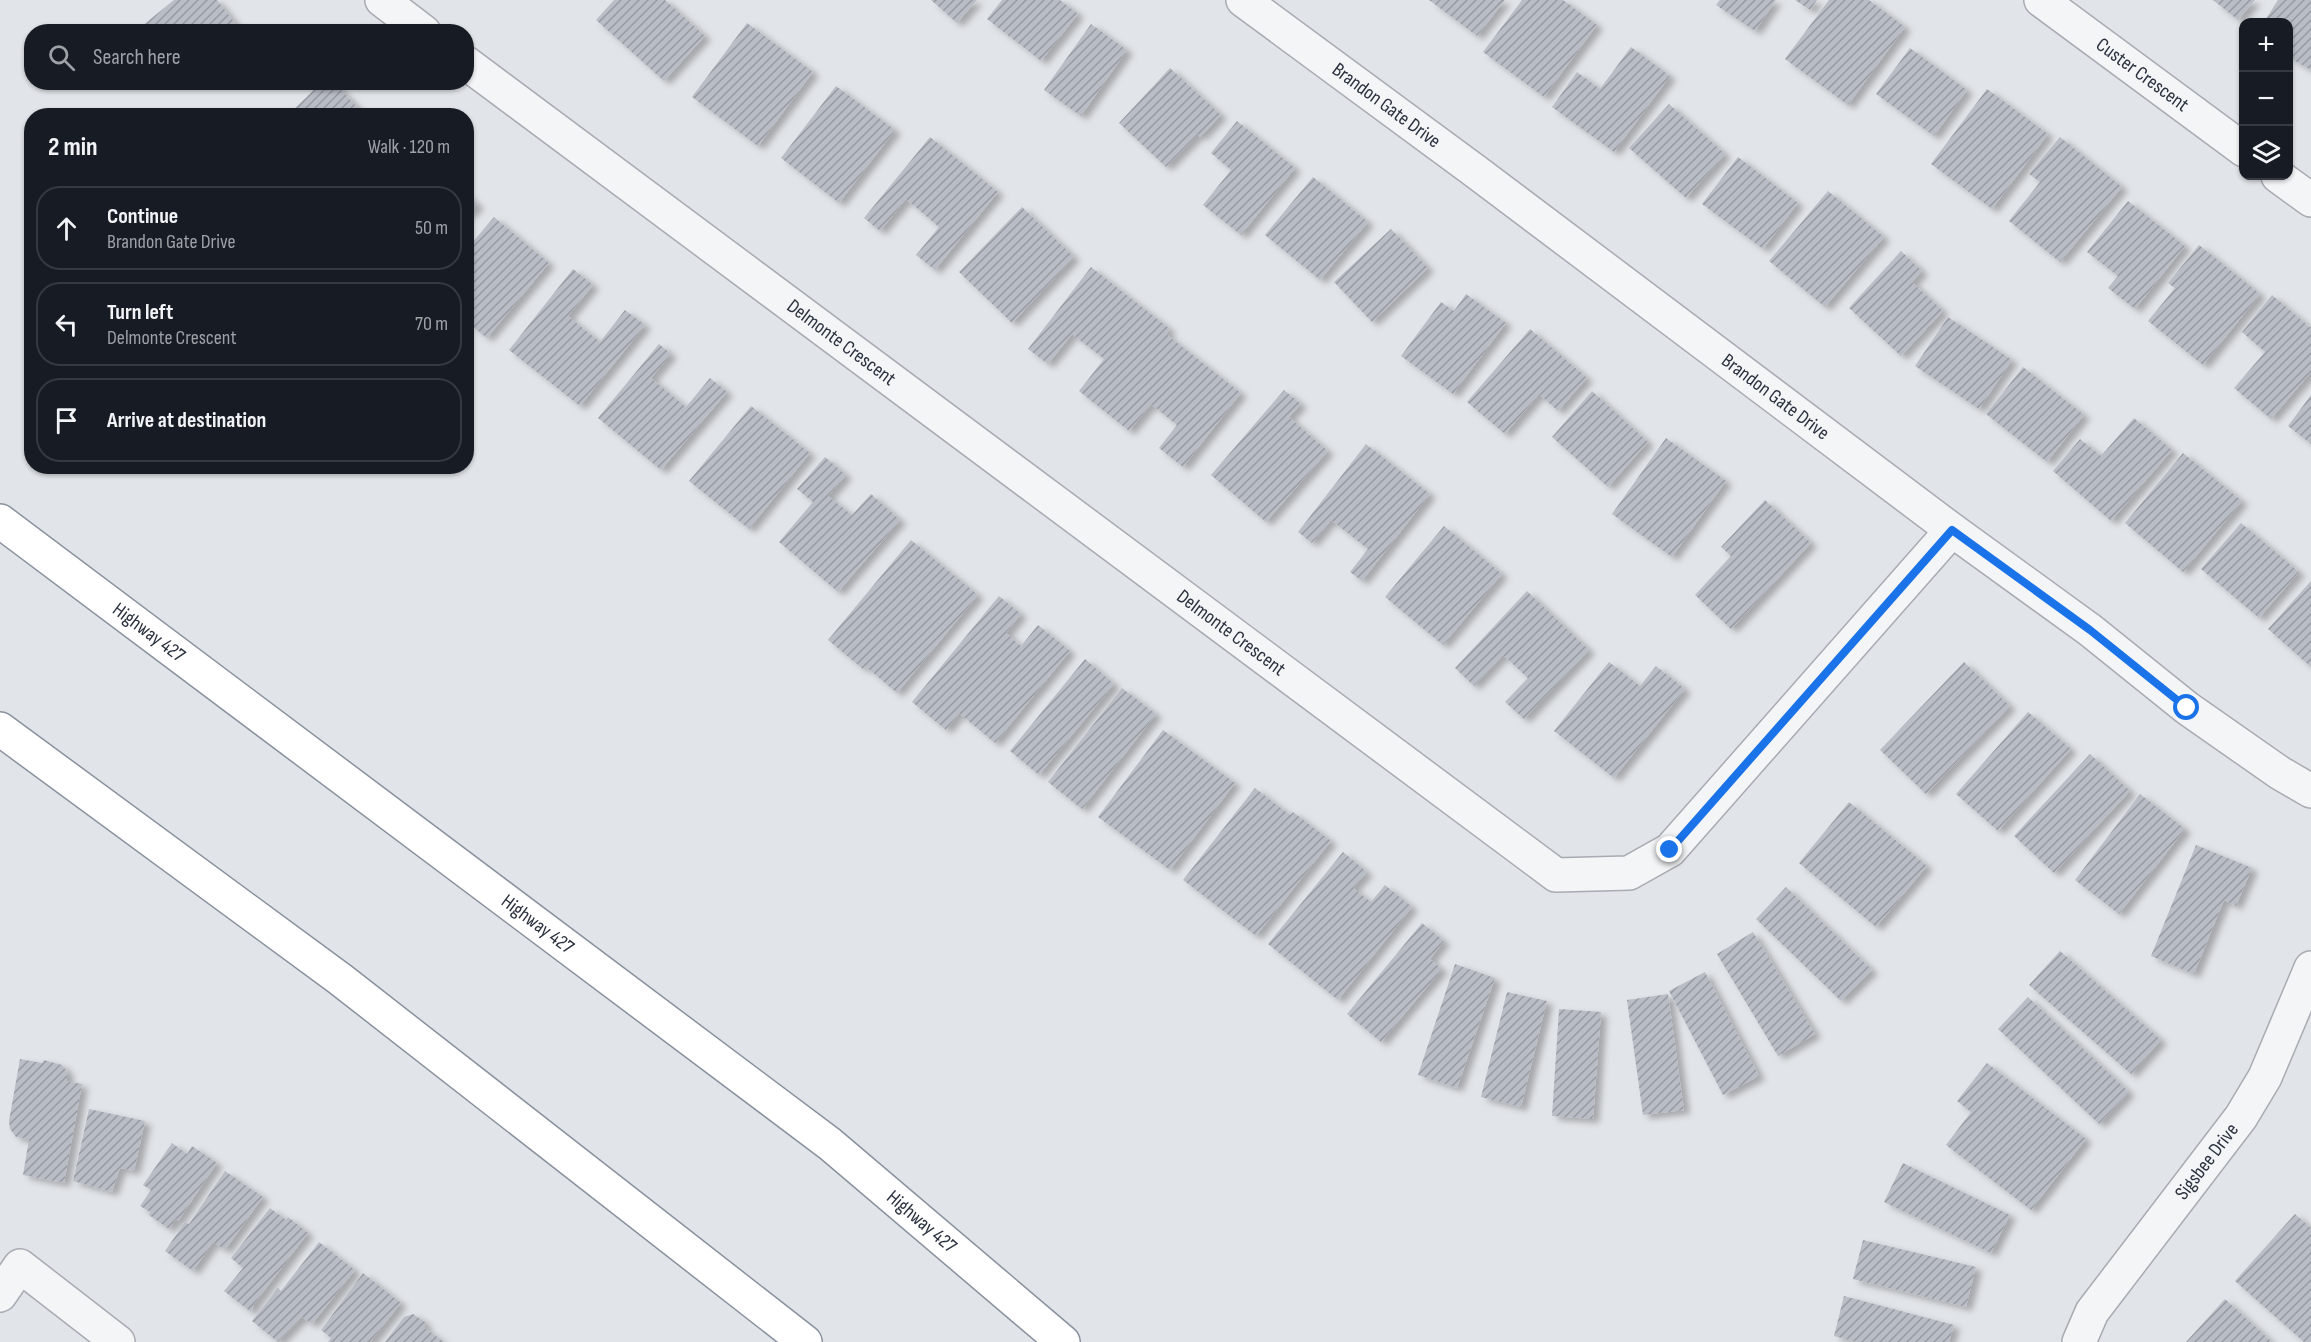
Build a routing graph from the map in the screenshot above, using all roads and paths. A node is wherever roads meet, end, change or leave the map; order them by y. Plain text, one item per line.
1 (382, 0) edge
2 (1243, 0) edge
3 (2041, 0) edge
4 (414, 24) edge
5 (474, 69) edge
6 (2239, 146) edge
7 (2284, 180) edge
8 (2311, 200) edge
9 (0, 521) edge
10 (1952, 530) junction
11 (0, 729) edge
12 (2311, 791) edge
13 (2311, 968) edge
14 (0, 1295) edge
15 (118, 1342) edge
16 (805, 1342) edge
17 (1063, 1342) edge
18 (2079, 1342) edge

1 - 4 street
2 - 10 street, Brandon Gate Drive
3 - 6 street, Custer Crescent
5 - 10 street, Delmonte Crescent
7 - 8 street
9 - 17 highway, Highway 427
10 - 12 street, Brandon Gate Drive
11 - 16 highway
13 - 18 street, Sigsbee Drive
14 - 15 street

